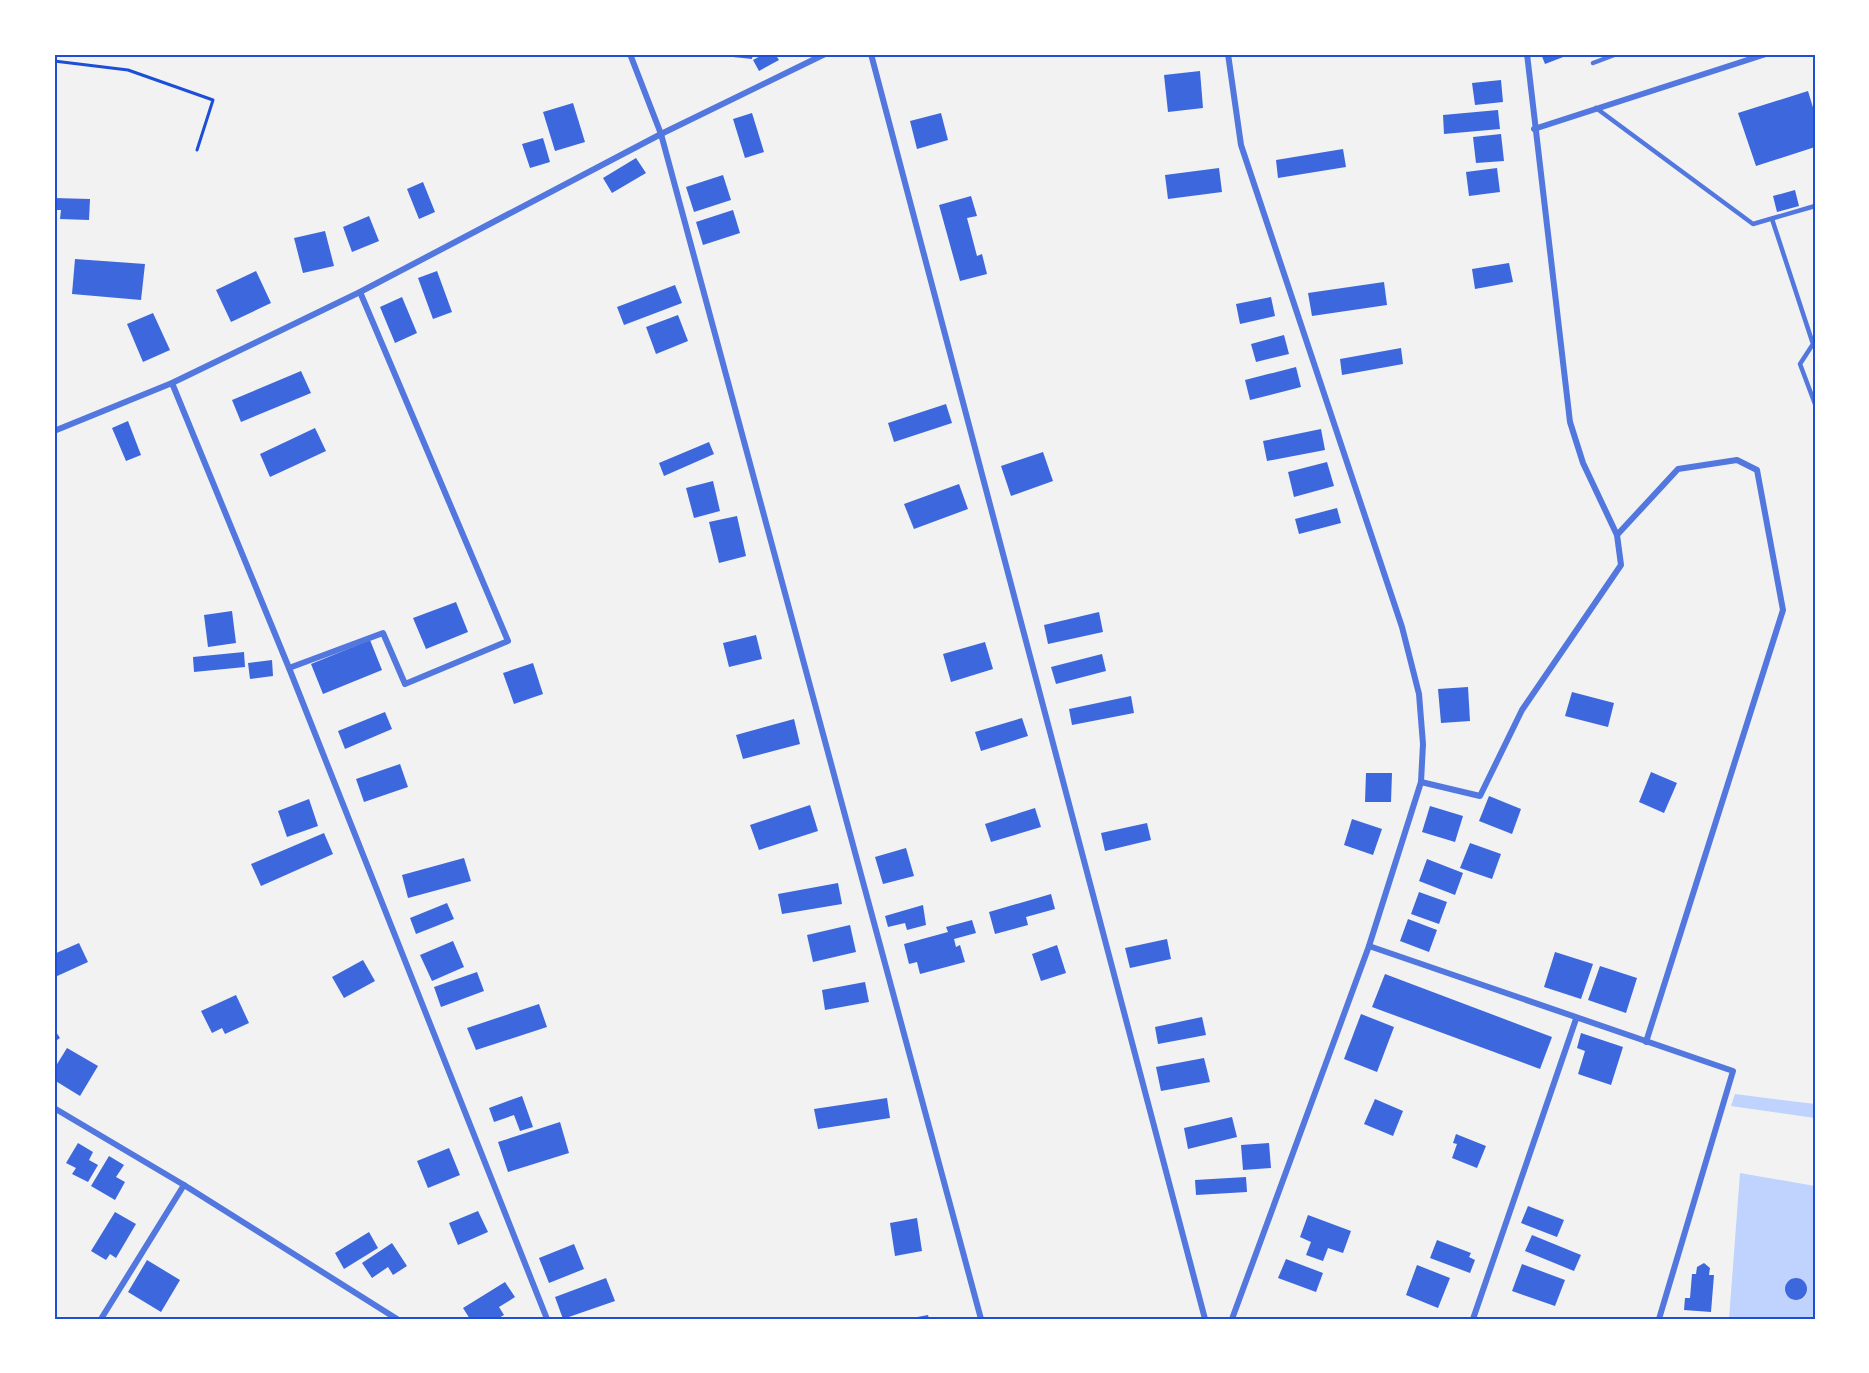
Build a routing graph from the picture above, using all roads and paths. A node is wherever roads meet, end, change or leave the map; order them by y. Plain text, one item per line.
1 (630, 54) edge
2 (825, 54) edge
3 (871, 54) edge
4 (1228, 54) edge
5 (1527, 54) edge
6 (1617, 54) edge
7 (1739, 54) edge
8 (1766, 54) edge
9 (54, 61) edge
10 (1742, 62) junction
11 (1593, 63) dead end
12 (1596, 108) junction
13 (1534, 129) junction
14 (661, 134) junction
15 (197, 150) dead end
16 (1815, 206) edge
17 (1772, 219) junction
18 (360, 292) junction
19 (172, 383) junction
20 (1815, 404) edge
21 (54, 431) edge
22 (1617, 535) junction
23 (289, 668) junction
24 (1421, 782) junction
25 (1369, 946) junction
26 (1576, 1019) junction
27 (1646, 1042) junction
28 (54, 1108) edge
29 (184, 1185) junction
30 (101, 1319) edge
31 (396, 1319) edge
32 (547, 1319) edge
33 (981, 1319) edge
34 (1206, 1319) edge
35 (1232, 1319) edge
36 (1473, 1319) edge
37 (1659, 1319) edge

1 - 14 street
2 - 14 street
3 - 34 street
4 - 24 street
5 - 13 street
6 - 11 lane
7 - 10 lane
8 - 10 street
9 - 15 path
10 - 12 street
12 - 13 street
12 - 17 lane
13 - 22 street
14 - 18 street
14 - 33 street
16 - 17 lane
17 - 20 lane
18 - 19 street
18 - 23 street
19 - 21 street
19 - 23 street
22 - 24 street
22 - 27 street
23 - 32 street
24 - 25 street
25 - 26 street
25 - 35 street
26 - 27 street
26 - 36 street
27 - 37 street
28 - 29 street
29 - 30 street
29 - 31 street

